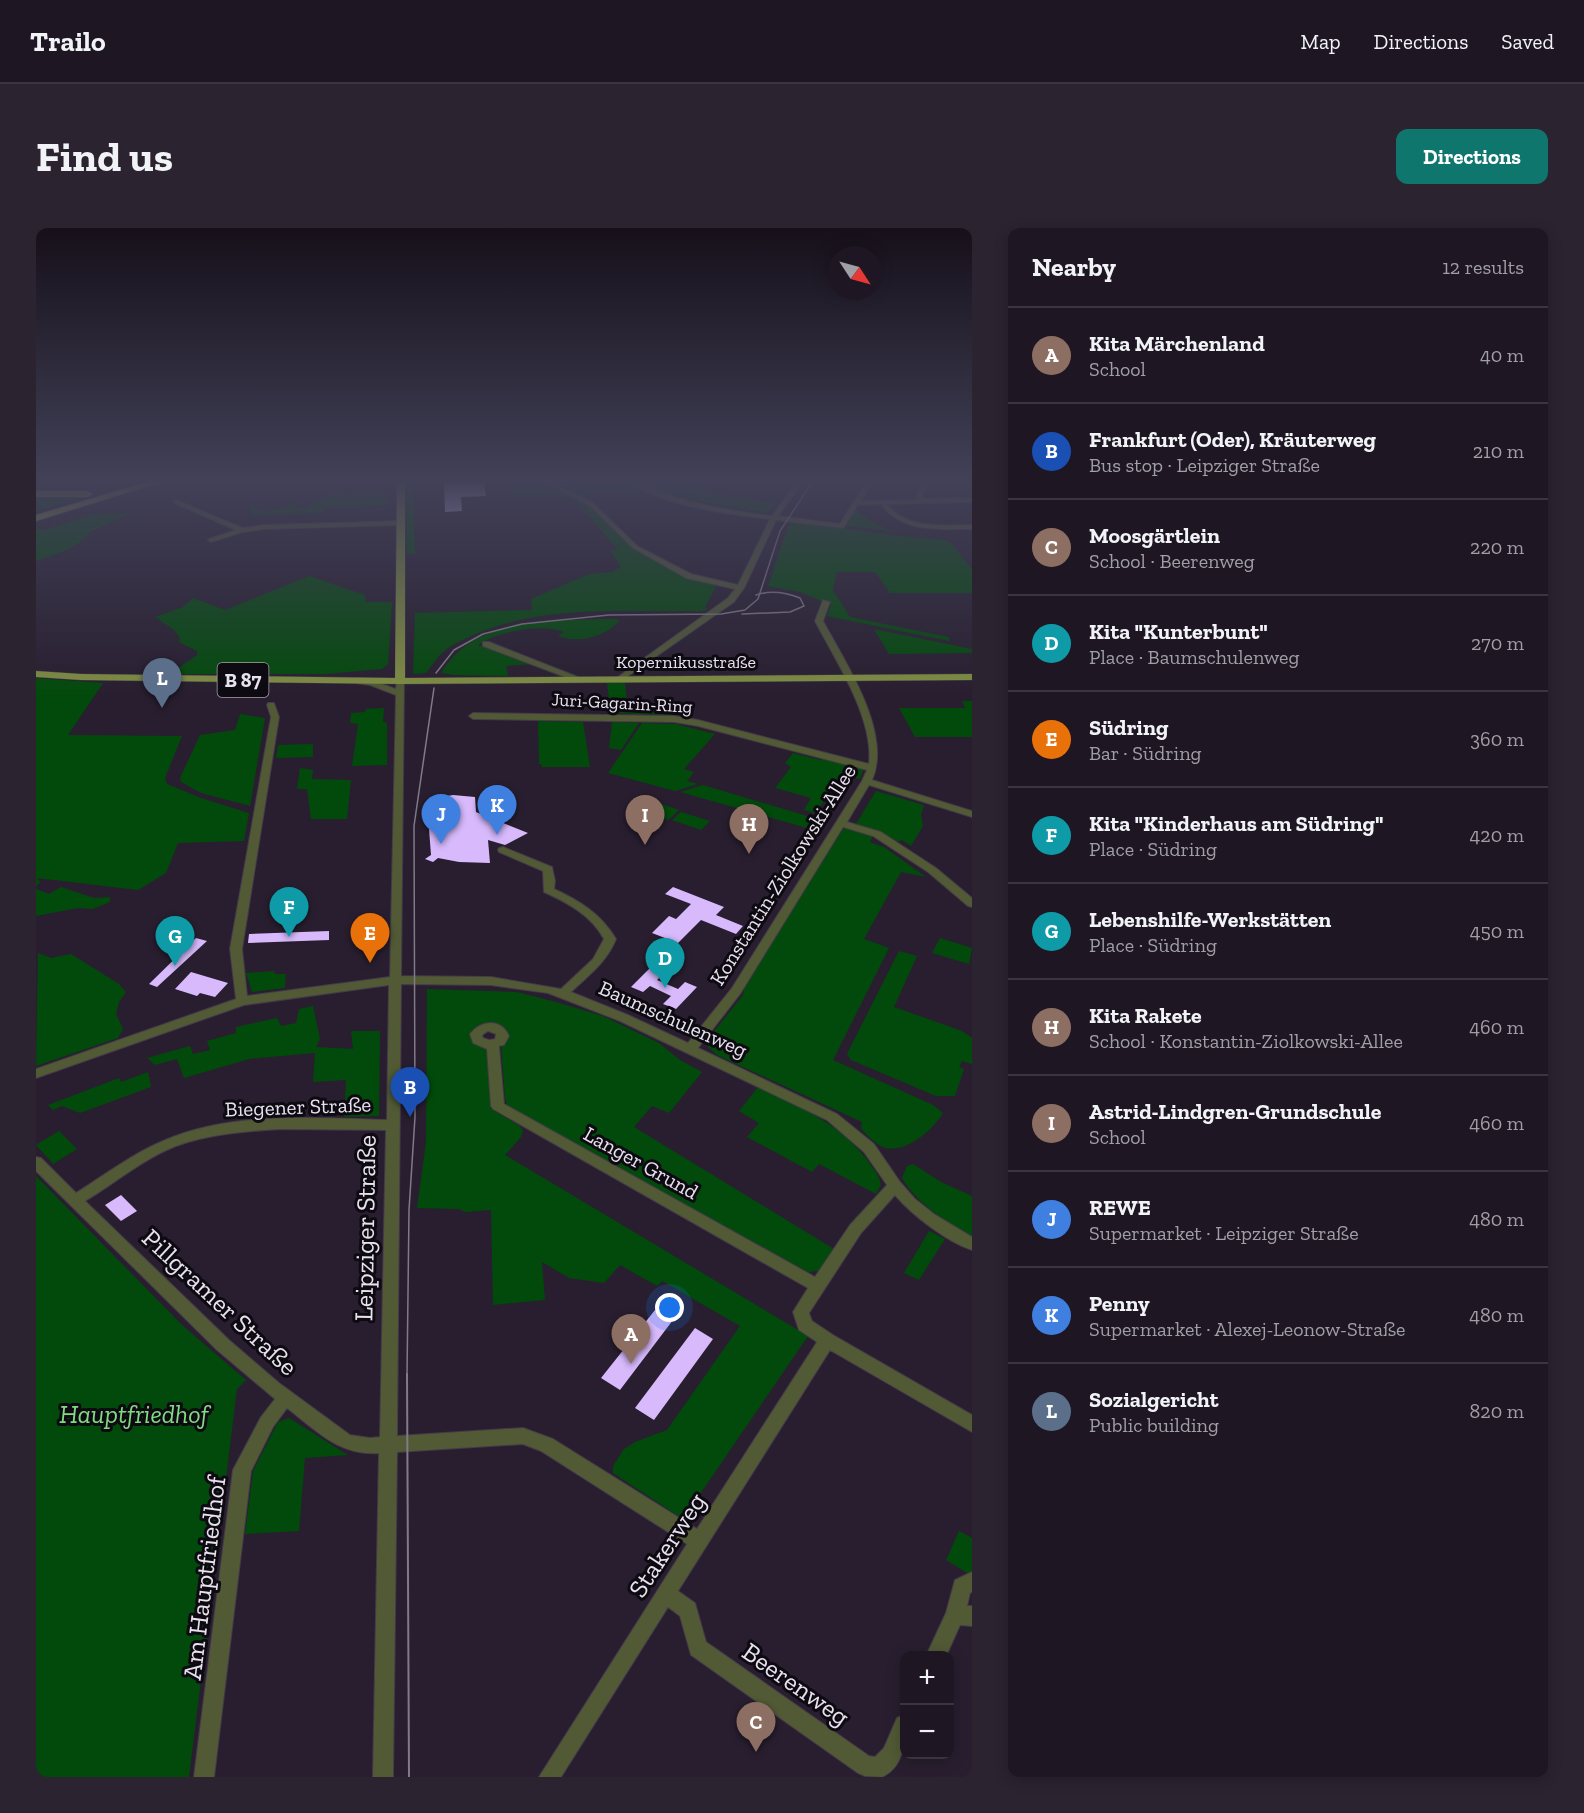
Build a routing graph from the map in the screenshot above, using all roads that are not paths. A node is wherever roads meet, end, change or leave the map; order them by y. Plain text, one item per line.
1 (401, 551) edge
2 (643, 551) edge
3 (758, 551) edge
4 (740, 588) junction
5 (826, 602) dead end
6 (486, 644) dead end
7 (399, 665) junction
8 (36, 674) edge
9 (972, 677) edge
10 (849, 678) junction
11 (579, 679) junction
12 (621, 679) junction
13 (358, 681) junction
14 (400, 681) junction
15 (400, 694) junction
16 (271, 705) dead end
17 (473, 716) dead end
18 (872, 768) junction
19 (867, 782) junction
20 (972, 814) edge
21 (841, 823) junction
22 (503, 850) dead end
23 (972, 904) edge
24 (396, 980) junction
25 (563, 993) junction
26 (242, 1001) junction
27 (493, 1045) dead end
28 (690, 1048) junction
29 (36, 1074) edge
30 (394, 1125) junction
31 (36, 1162) edge
32 (895, 1186) junction
33 (76, 1200) junction
34 (972, 1244) edge
35 (818, 1286) junction
36 (827, 1340) junction
37 (286, 1397) junction
38 (972, 1424) edge
39 (388, 1444) junction
40 (699, 1541) junction
41 (972, 1581) edge
42 (665, 1594) junction
43 (964, 1616) edge
44 (940, 1651) edge
45 (900, 1734) edge
46 (204, 1777) edge
47 (383, 1777) edge
48 (549, 1777) edge

1 - 7 main road
2 - 4 street
3 - 4 street
4 - 12 street
5 - 10 street, Konstantin-Ziolkowski-Allee
6 - 11 street
7 - 13 main road, B 87
7 - 14 main road
8 - 13 main road, B 87
9 - 10 main road, Kopernikusstraße
10 - 12 main road, Kopernikusstraße
10 - 18 street, Konstantin-Ziolkowski-Allee
11 - 12 main road, Kopernikusstraße
11 - 14 main road, Kopernikusstraße
13 - 14 main road, B 87
13 - 15 street
14 - 15 street, Leipziger Straße
15 - 24 street, Leipziger Straße
16 - 26 street
17 - 18 street, Juri-Gagarin-Ring
18 - 19 street, Konstantin-Ziolkowski-Allee
19 - 20 street
19 - 21 street, Konstantin-Ziolkowski-Allee
21 - 23 street
21 - 28 street, Konstantin-Ziolkowski-Allee
22 - 25 street
24 - 25 street, Baumschulenweg
24 - 26 street, Baumschulenweg
24 - 30 street, Leipziger Straße
25 - 28 street, Baumschulenweg
26 - 29 street, Baumschulenweg
27 - 35 street, Langer Grund
28 - 32 street, Baumschulenweg
30 - 33 street, Biegener Straße
30 - 39 street, Leipziger Straße
31 - 33 street, Pillgramer Straße
32 - 34 street, Baumschulenweg
32 - 35 street
33 - 37 street, Pillgramer Straße
35 - 36 street
36 - 38 street
36 - 40 street, Stakerweg
37 - 39 street, Pillgramer Straße
37 - 46 street, Am Hauptfriedhof
39 - 40 street, Pillgramer Straße
39 - 47 street, Leipziger Straße
40 - 42 street, Stakerweg
41 - 43 street
42 - 45 street, Beerenweg
42 - 48 street, Stakerweg
43 - 44 street

